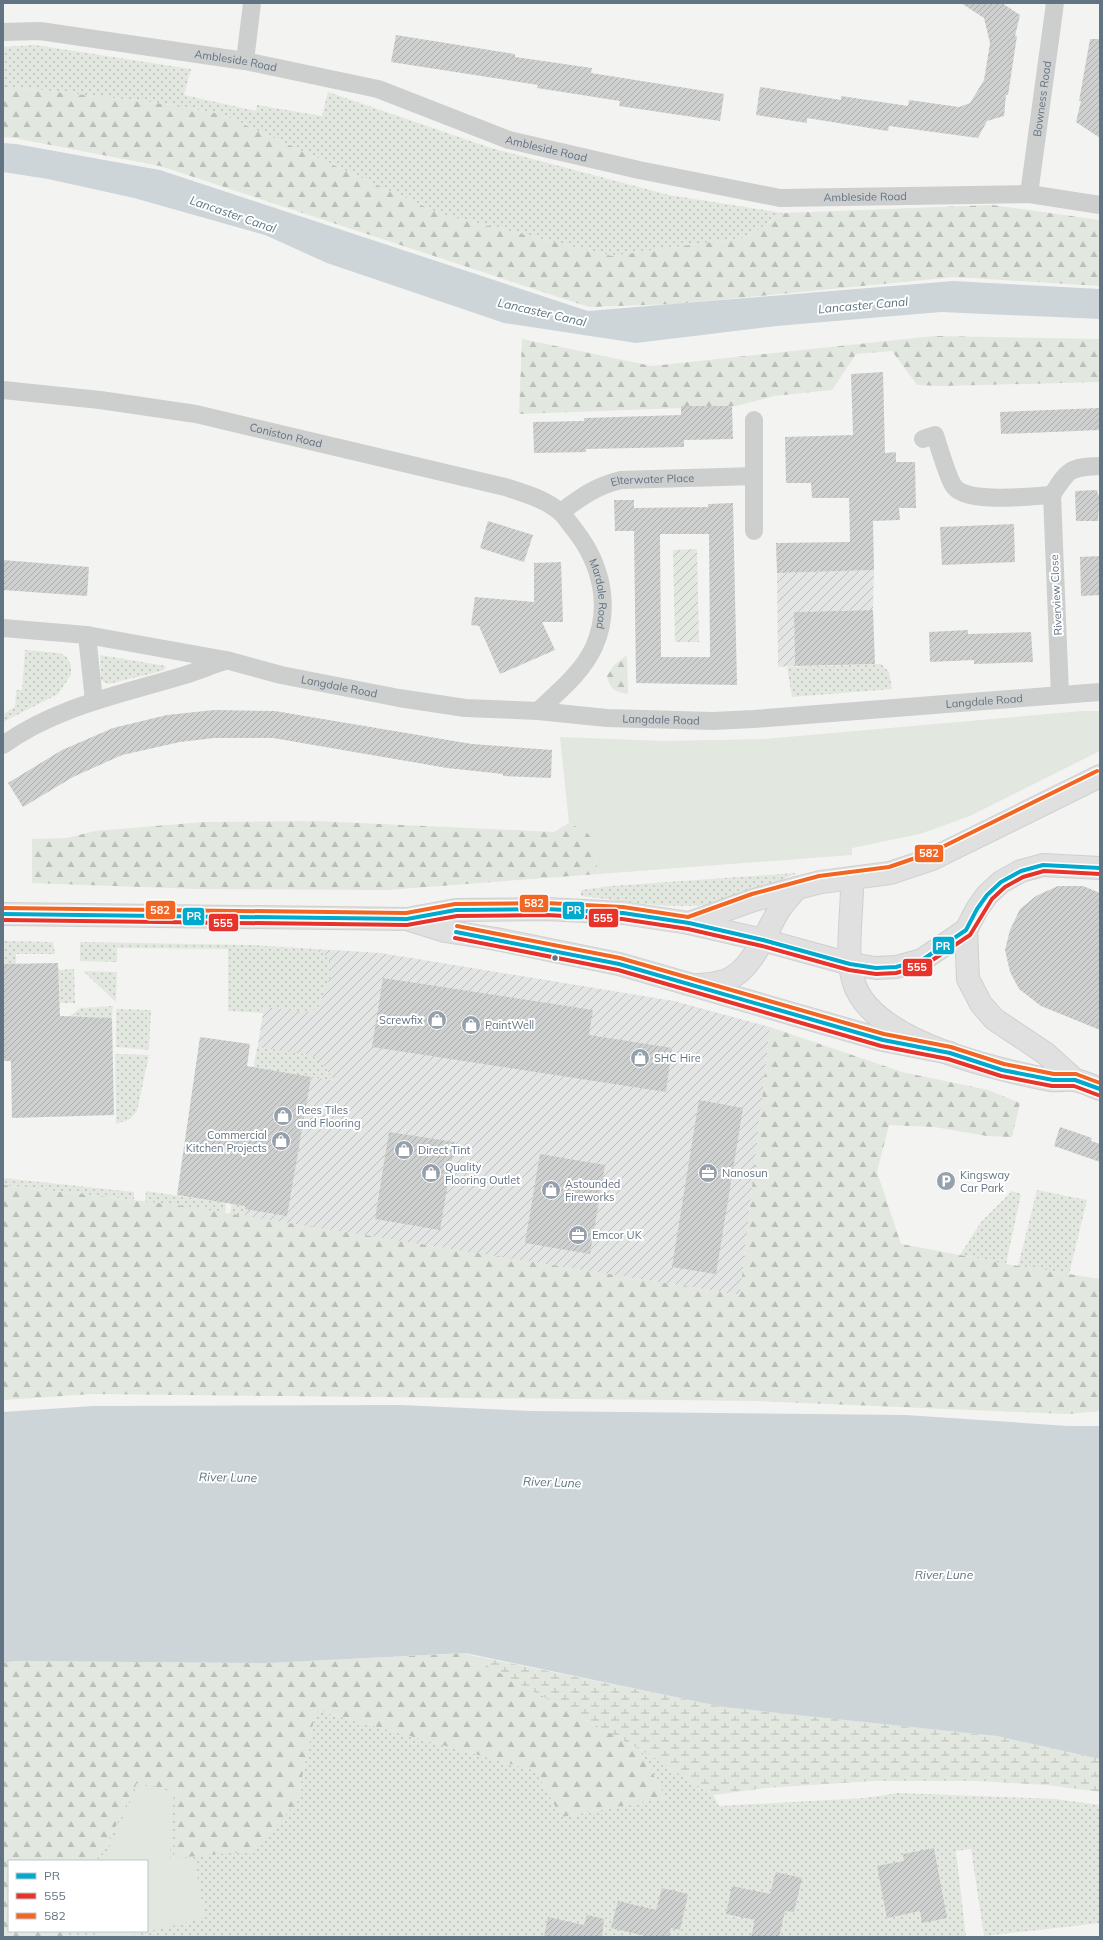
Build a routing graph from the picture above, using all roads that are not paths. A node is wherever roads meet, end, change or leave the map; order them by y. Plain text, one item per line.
1 (252, 3) edge
2 (1055, 3) edge
3 (3, 32) edge
4 (245, 61) junction
5 (1029, 194) junction
6 (1100, 205) edge
7 (3, 390) edge
8 (754, 420) dead end
9 (923, 439) dead end
10 (1100, 466) edge
11 (754, 476) junction
12 (1052, 495) junction
13 (561, 512) junction
14 (754, 531) dead end
15 (3, 628) edge
16 (87, 635) junction
17 (226, 660) junction
18 (1100, 692) edge
19 (1060, 694) junction
20 (94, 701) junction
21 (538, 711) junction
22 (3, 744) edge
23 (1100, 776) edge
24 (1100, 868) edge
25 (852, 878) junction
26 (797, 888) junction
27 (3, 914) edge
28 (407, 919) junction
29 (689, 923) junction
30 (966, 930) junction
31 (763, 940) junction
32 (850, 964) junction
33 (694, 986) junction
34 (950, 1053) junction
35 (1075, 1080) junction
36 (1100, 1089) edge

1 - 4 street
2 - 5 street, Bowness Road
3 - 4 street, Ambleside Road
4 - 5 street, Ambleside Road
5 - 6 street, Ambleside Road
7 - 13 street, Coniston Road
8 - 11 street
9 - 12 street
10 - 12 street
11 - 13 street, Elterwater Place
11 - 14 street
12 - 19 street, Riverview Close
13 - 21 street, Mardale Road
15 - 16 street, Langdale Road
16 - 17 street, Langdale Road
16 - 20 street
17 - 20 street
17 - 21 street, Langdale Road
18 - 19 street, Langdale Road
19 - 21 street, Langdale Road
20 - 22 street
23 - 25 main road
24 - 30 main road
25 - 26 main road
25 - 32 main road
26 - 29 main road
26 - 31 main road
27 - 28 main road
28 - 29 main road
28 - 33 main road
29 - 31 main road
30 - 32 main road
30 - 35 main road
31 - 32 main road
31 - 33 main road
32 - 34 main road
33 - 34 main road
34 - 35 main road
35 - 36 main road

